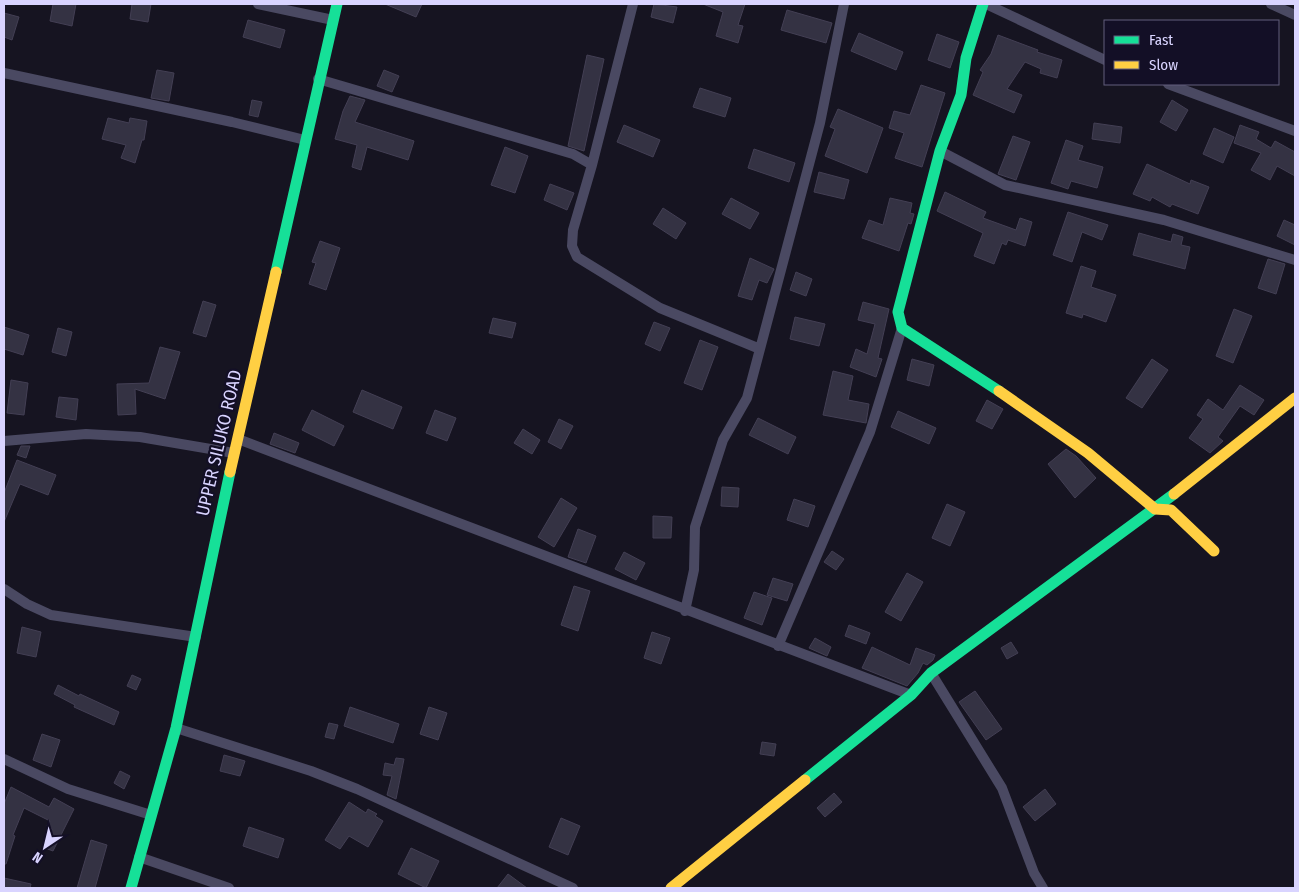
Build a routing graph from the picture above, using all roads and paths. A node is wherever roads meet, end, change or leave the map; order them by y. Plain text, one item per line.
1 (258, 4) edge
2 (337, 4) edge
3 (633, 4) edge
4 (844, 4) edge
5 (985, 4) edge
6 (1271, 4) edge
7 (1295, 15) edge
8 (333, 20) junction
9 (1104, 60) edge
10 (4, 73) edge
11 (318, 79) junction
12 (1171, 85) edge
13 (1295, 131) edge
14 (305, 140) junction
15 (940, 151) junction
16 (592, 165) junction
17 (1295, 260) edge
18 (902, 328) junction
19 (760, 349) junction
20 (1295, 398) edge
21 (238, 439) junction
22 (4, 440) edge
23 (234, 454) junction
24 (1155, 509) junction
25 (1214, 551) dead end
26 (4, 589) edge
27 (686, 611) junction
28 (196, 637) junction
29 (778, 646) junction
30 (931, 674) junction
31 (911, 695) junction
32 (176, 728) junction
33 (4, 759) edge
34 (151, 815) junction
35 (140, 857) junction
36 (131, 888) edge
37 (229, 888) edge
38 (573, 888) edge
39 (671, 888) edge
40 (1043, 888) edge

1 - 8 street
2 - 8 street, UPPER SILUKO ROAD
3 - 16 street
4 - 19 street
5 - 9 street
5 - 15 street
6 - 7 street
8 - 11 street, UPPER SILUKO ROAD
10 - 14 street
11 - 14 street, UPPER SILUKO ROAD
11 - 16 street
12 - 13 street
14 - 21 street, UPPER SILUKO ROAD
15 - 17 street
15 - 18 street
16 - 19 street
18 - 24 street
18 - 29 street
19 - 27 street
20 - 24 street
21 - 23 street, UPPER SILUKO ROAD
21 - 27 street
22 - 23 street
23 - 28 street, UPPER SILUKO ROAD
24 - 25 street
24 - 30 street
26 - 28 street
27 - 29 street
28 - 32 street, UPPER SILUKO ROAD
29 - 31 street
30 - 31 street
30 - 40 street
31 - 39 street
32 - 34 street, UPPER SILUKO ROAD
32 - 38 street
33 - 34 street
34 - 35 street, UPPER SILUKO ROAD
35 - 36 street, UPPER SILUKO ROAD
35 - 37 street

